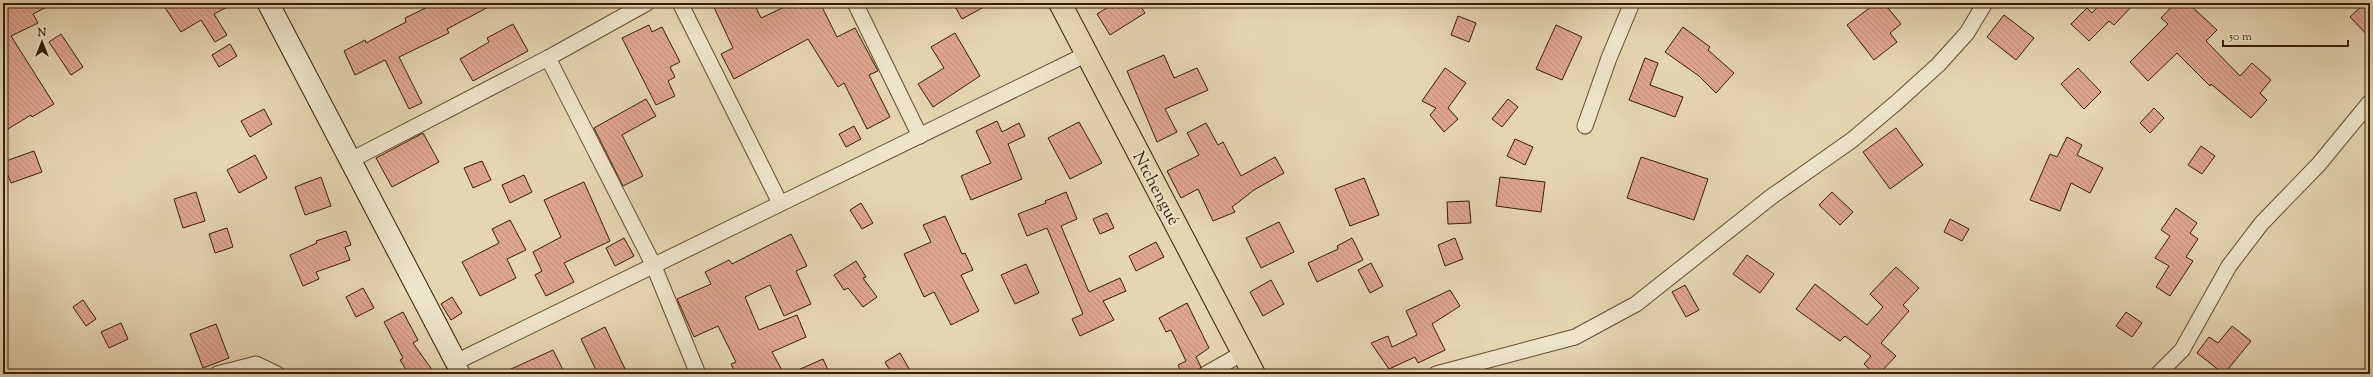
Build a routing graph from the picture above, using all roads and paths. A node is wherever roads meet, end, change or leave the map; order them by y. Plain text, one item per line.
1 (268, 3) edge
2 (646, 3) edge
3 (680, 3) edge
4 (855, 3) edge
5 (1060, 3) edge
6 (1632, 3) edge
7 (1986, 3) edge
8 (1087, 54) junction
9 (548, 58) junction
10 (2370, 102) edge
11 (1585, 126) dead end
12 (920, 136) junction
13 (352, 160) junction
14 (780, 203) junction
15 (653, 264) junction
16 (1243, 353) junction
17 (459, 368) edge
18 (217, 374) edge
19 (277, 374) edge
20 (698, 374) edge
21 (1206, 374) edge
22 (1254, 374) edge
23 (1436, 374) edge
24 (2158, 374) edge

1 - 13 street
2 - 9 street
3 - 14 street
4 - 12 street
5 - 8 main road, Ntchengué
6 - 11 street
7 - 23 street
8 - 12 street
8 - 16 main road, Ntchengué
9 - 13 street
9 - 15 street
10 - 24 street
12 - 14 street
13 - 17 street
14 - 15 street
15 - 17 street
15 - 20 street
16 - 21 street
16 - 22 main road, Ntchengué
18 - 19 street

